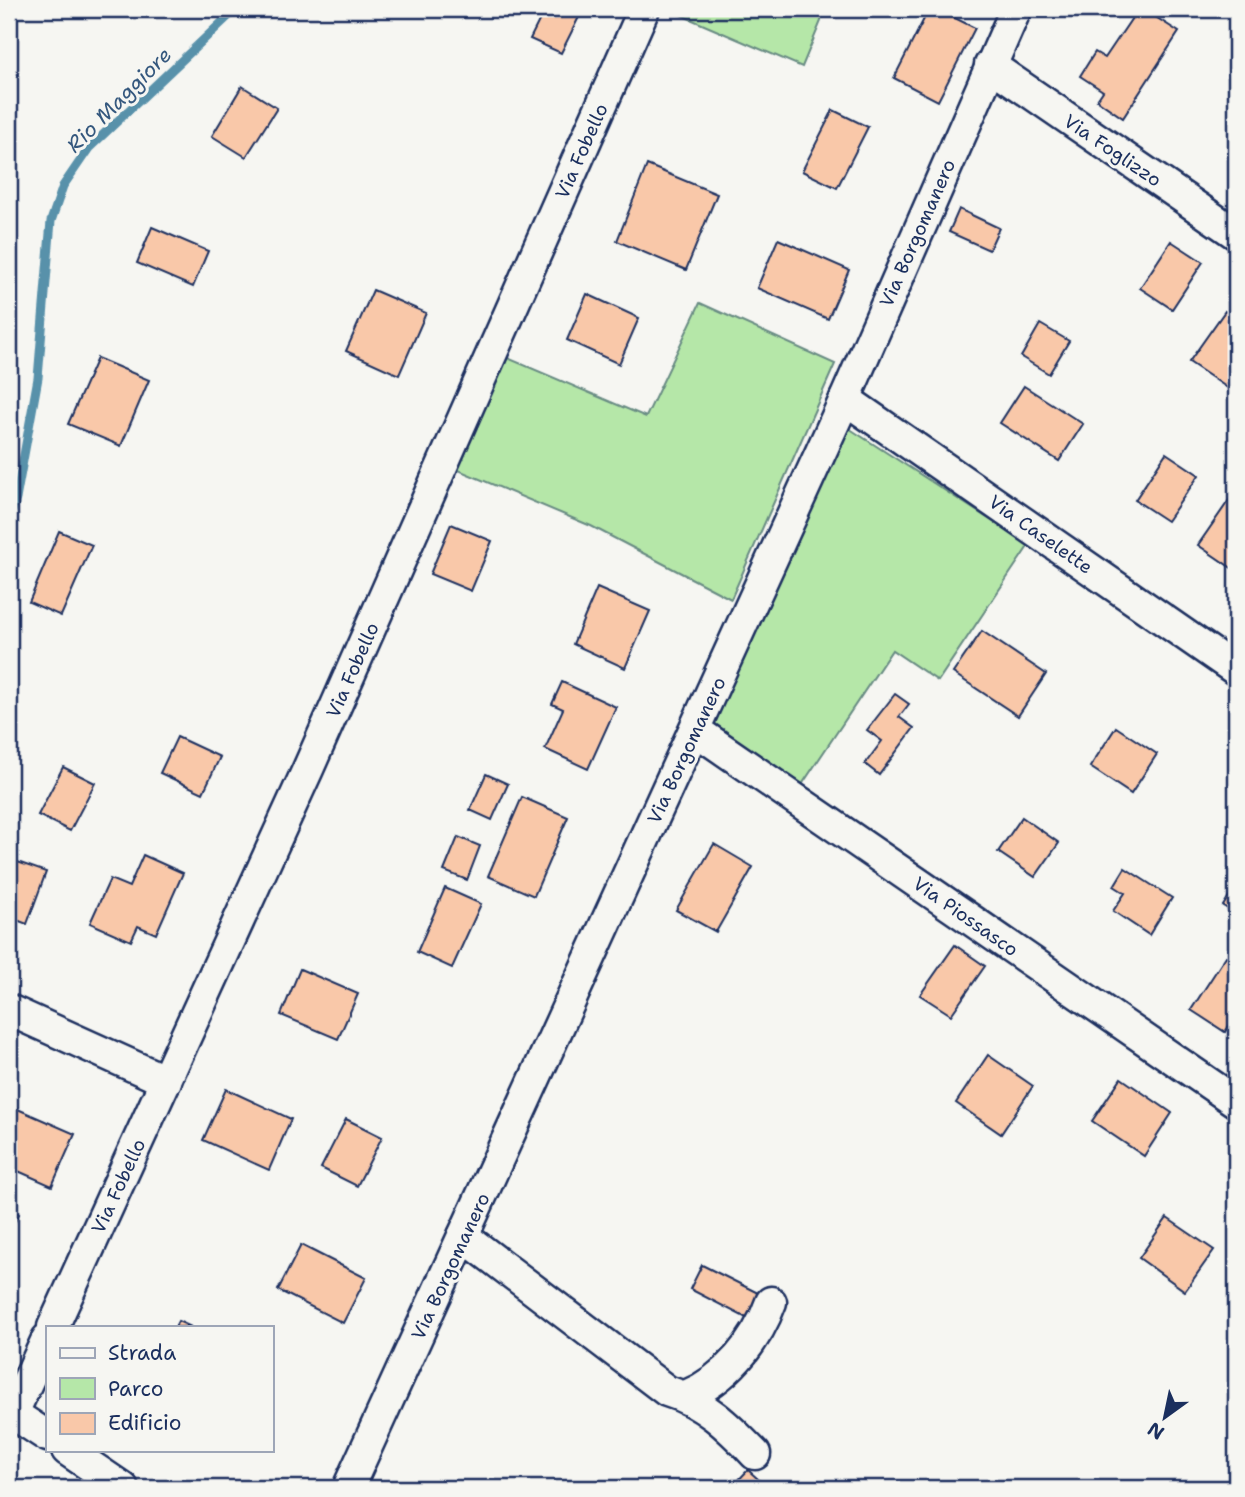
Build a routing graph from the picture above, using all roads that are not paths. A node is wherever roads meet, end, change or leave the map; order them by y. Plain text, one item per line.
1 (644, 9) edge
2 (1016, 9) edge
3 (990, 65) junction
4 (1236, 234) edge
5 (845, 398) junction
6 (1236, 670) edge
7 (695, 730) junction
8 (9, 1010) edge
9 (166, 1080) junction
10 (1236, 1102) edge
11 (463, 1236) junction
12 (771, 1302) dead end
13 (52, 1326) edge
14 (46, 1341) edge
15 (686, 1396) junction
16 (11, 1412) edge
17 (46, 1435) edge
18 (70, 1452) edge
19 (755, 1454) dead end
20 (123, 1488) edge
21 (348, 1488) edge

1 - 9 street, Via Fobello
2 - 3 street, Via Borgomanero
3 - 4 street, Via Foglizzo
3 - 5 street, Via Borgomanero
5 - 6 street, Via Caselette
5 - 7 street, Via Borgomanero
7 - 10 street, Via Piossasco
7 - 11 street, Via Borgomanero
8 - 9 street
9 - 13 street, Via Fobello
11 - 15 street
11 - 21 street, Via Borgomanero
12 - 15 street
14 - 16 street
15 - 19 street
16 - 17 street
18 - 20 street

